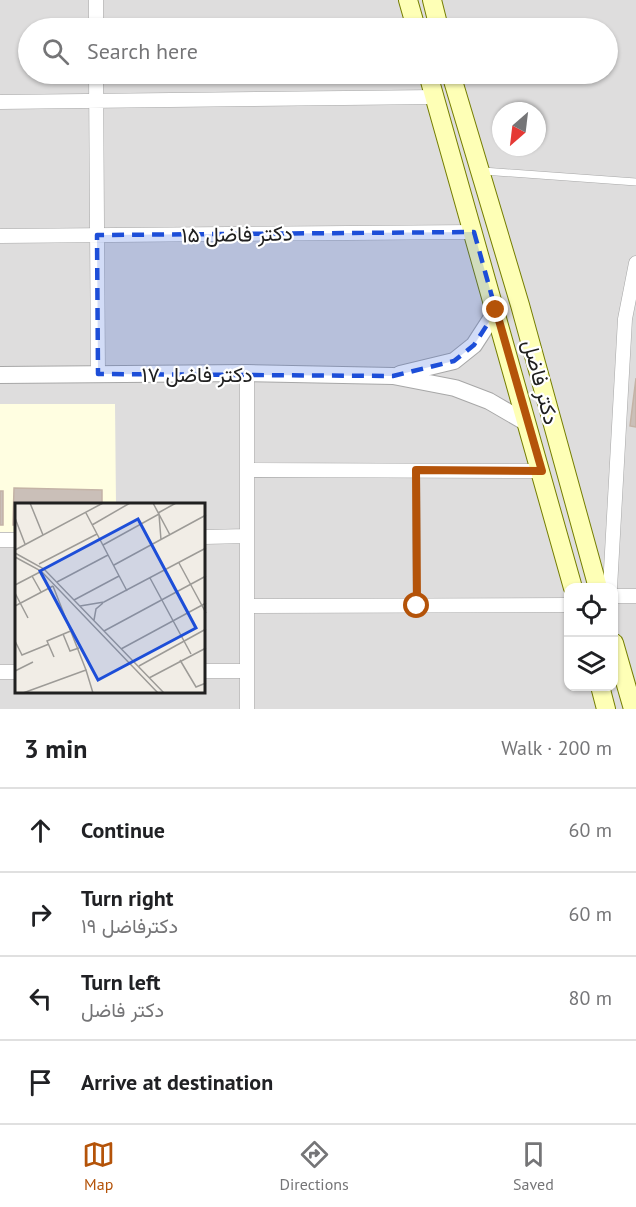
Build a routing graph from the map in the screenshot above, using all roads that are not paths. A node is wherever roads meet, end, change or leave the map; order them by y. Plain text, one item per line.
1 (96, 0) edge
2 (408, 0) edge
3 (432, 0) edge
4 (96, 18) edge
5 (413, 18) edge
6 (436, 18) edge
7 (96, 84) edge
8 (431, 84) edge
9 (455, 84) edge
10 (435, 97) junction
11 (96, 101) junction
12 (0, 102) edge
13 (479, 170) junction
14 (636, 182) edge
15 (474, 232) junction
16 (97, 235) junction
17 (0, 236) edge
18 (636, 262) edge
19 (496, 310) junction
20 (631, 319) edge
21 (98, 374) junction
22 (247, 374) junction
23 (0, 375) edge
24 (393, 376) junction
25 (527, 423) junction
26 (247, 470) junction
27 (416, 470) junction
28 (542, 471) junction
29 (247, 536) junction
30 (206, 537) edge
31 (572, 583) edge
32 (597, 583) edge
33 (610, 583) edge
34 (618, 596) edge
35 (636, 596) edge
36 (564, 605) edge
37 (247, 606) junction
38 (417, 606) junction
39 (618, 656) edge
40 (206, 671) edge
41 (247, 671) junction
42 (601, 691) edge
43 (633, 705) edge
44 (247, 709) edge
45 (606, 709) edge

1 - 4 street
2 - 5 main road
3 - 6 main road
7 - 11 street
8 - 10 main road, دکتر فاضل
9 - 13 main road, دکتر فاضل
10 - 11 street
10 - 15 main road, دکتر فاضل
11 - 12 street
11 - 16 street
13 - 14 lane
13 - 32 main road, دکتر فاضل
15 - 16 street, دکتر فاضل ۱۵
15 - 19 main road, دکتر فاضل
16 - 17 street, دکتر فاضل ۱۵
16 - 21 street
18 - 20 street
19 - 24 street
19 - 25 main road, دکتر فاضل
20 - 33 street
21 - 22 street, دکتر فاضل ۱۷
21 - 23 street, دکتر فاضل ۱۷
22 - 24 street, دکتر فاضل ۱۷
22 - 26 street
24 - 25 street
25 - 28 main road, دکتر فاضل
26 - 27 street
26 - 29 street
27 - 28 street
27 - 38 lane
28 - 31 main road, دکتر فاضل
29 - 30 street
29 - 37 street
34 - 35 street
36 - 38 street
37 - 38 street
37 - 41 street
39 - 43 main road
40 - 41 street
41 - 44 street
42 - 45 main road

